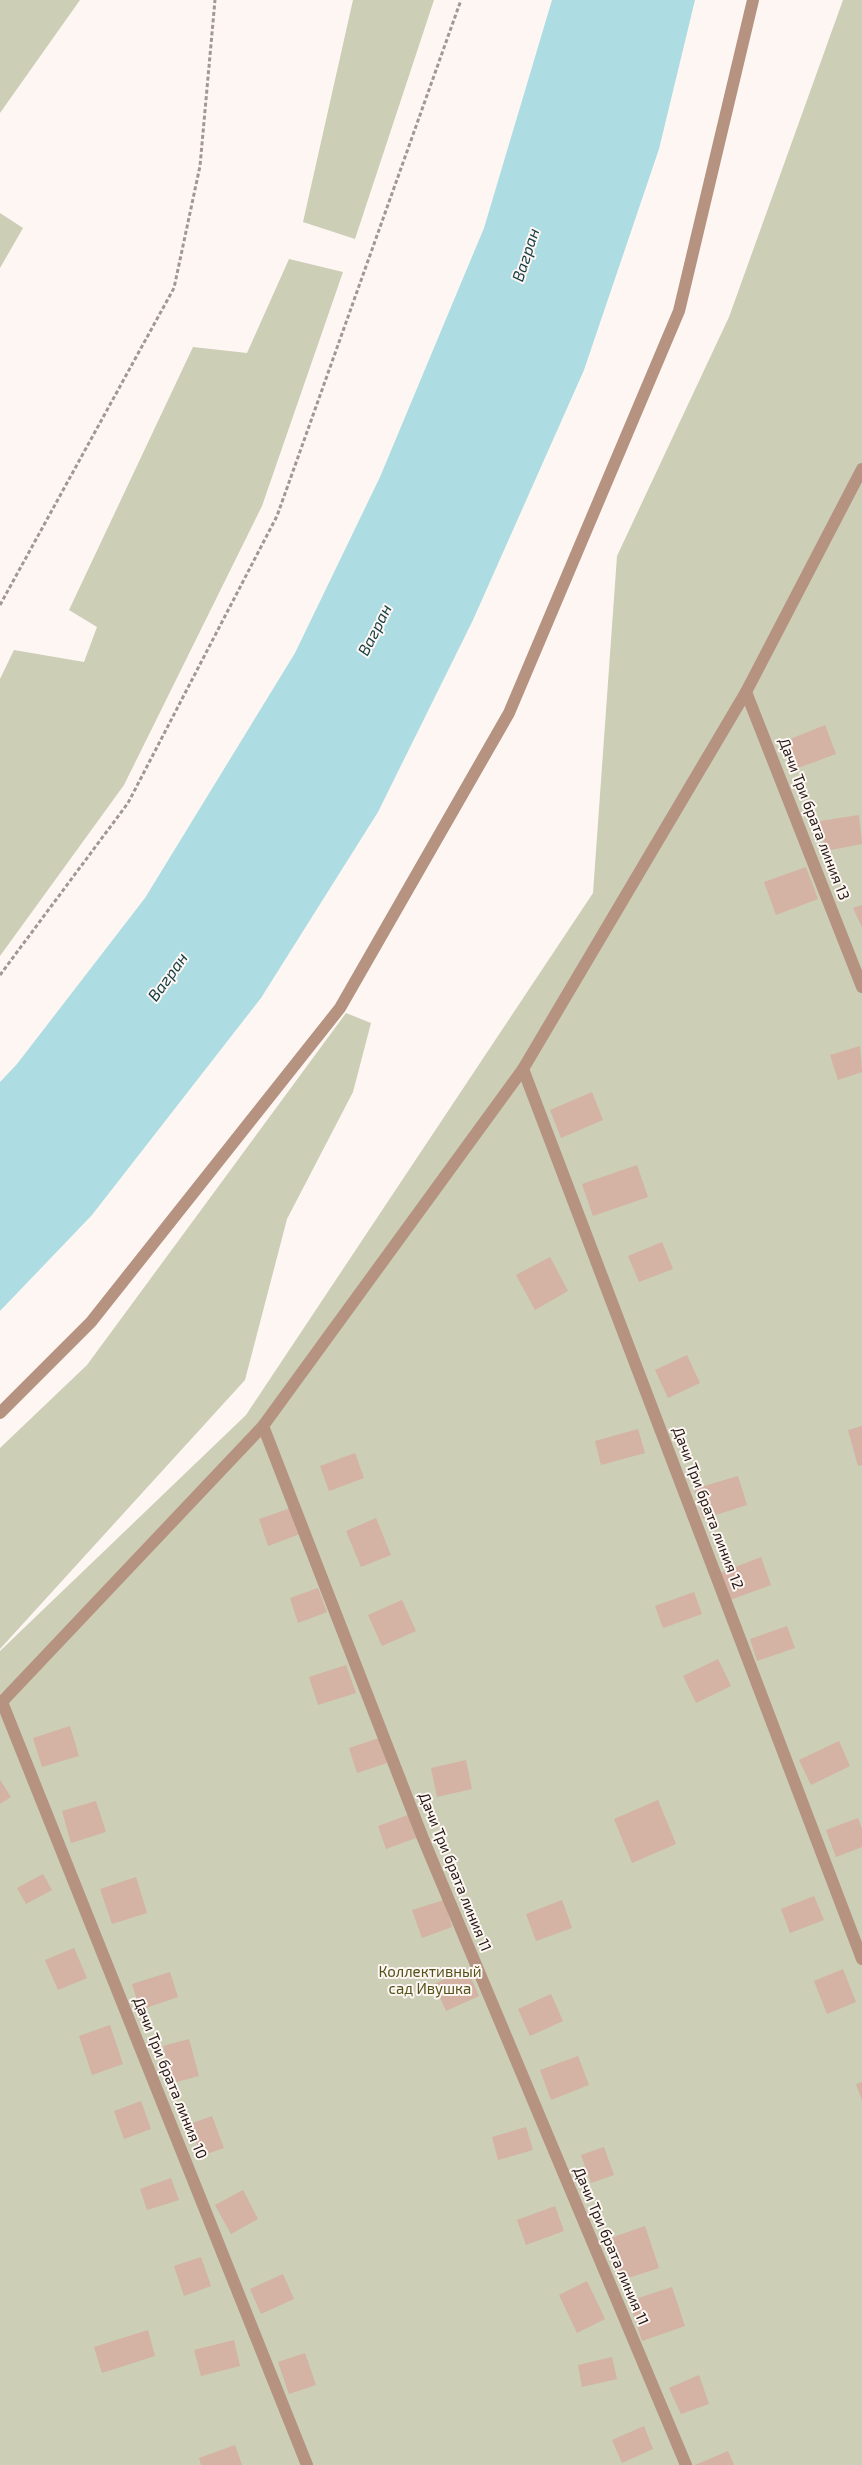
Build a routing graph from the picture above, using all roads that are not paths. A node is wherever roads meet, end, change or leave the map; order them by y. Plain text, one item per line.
1 (752, 0) edge
2 (862, 469) edge
3 (746, 692) junction
4 (862, 987) edge
5 (523, 1069) junction
6 (0, 1413) edge
7 (263, 1426) junction
8 (1, 1703) edge
9 (862, 1959) edge
10 (307, 2465) edge
11 (686, 2465) edge

1 - 6 street
2 - 3 street
3 - 4 street, Дачи Три брата линия 13
3 - 5 street
5 - 7 street
5 - 9 street, Дачи Три брата линия 12
7 - 8 street
7 - 11 street, Дачи Три брата линия 11
8 - 10 street, Дачи Три брата линия 10

